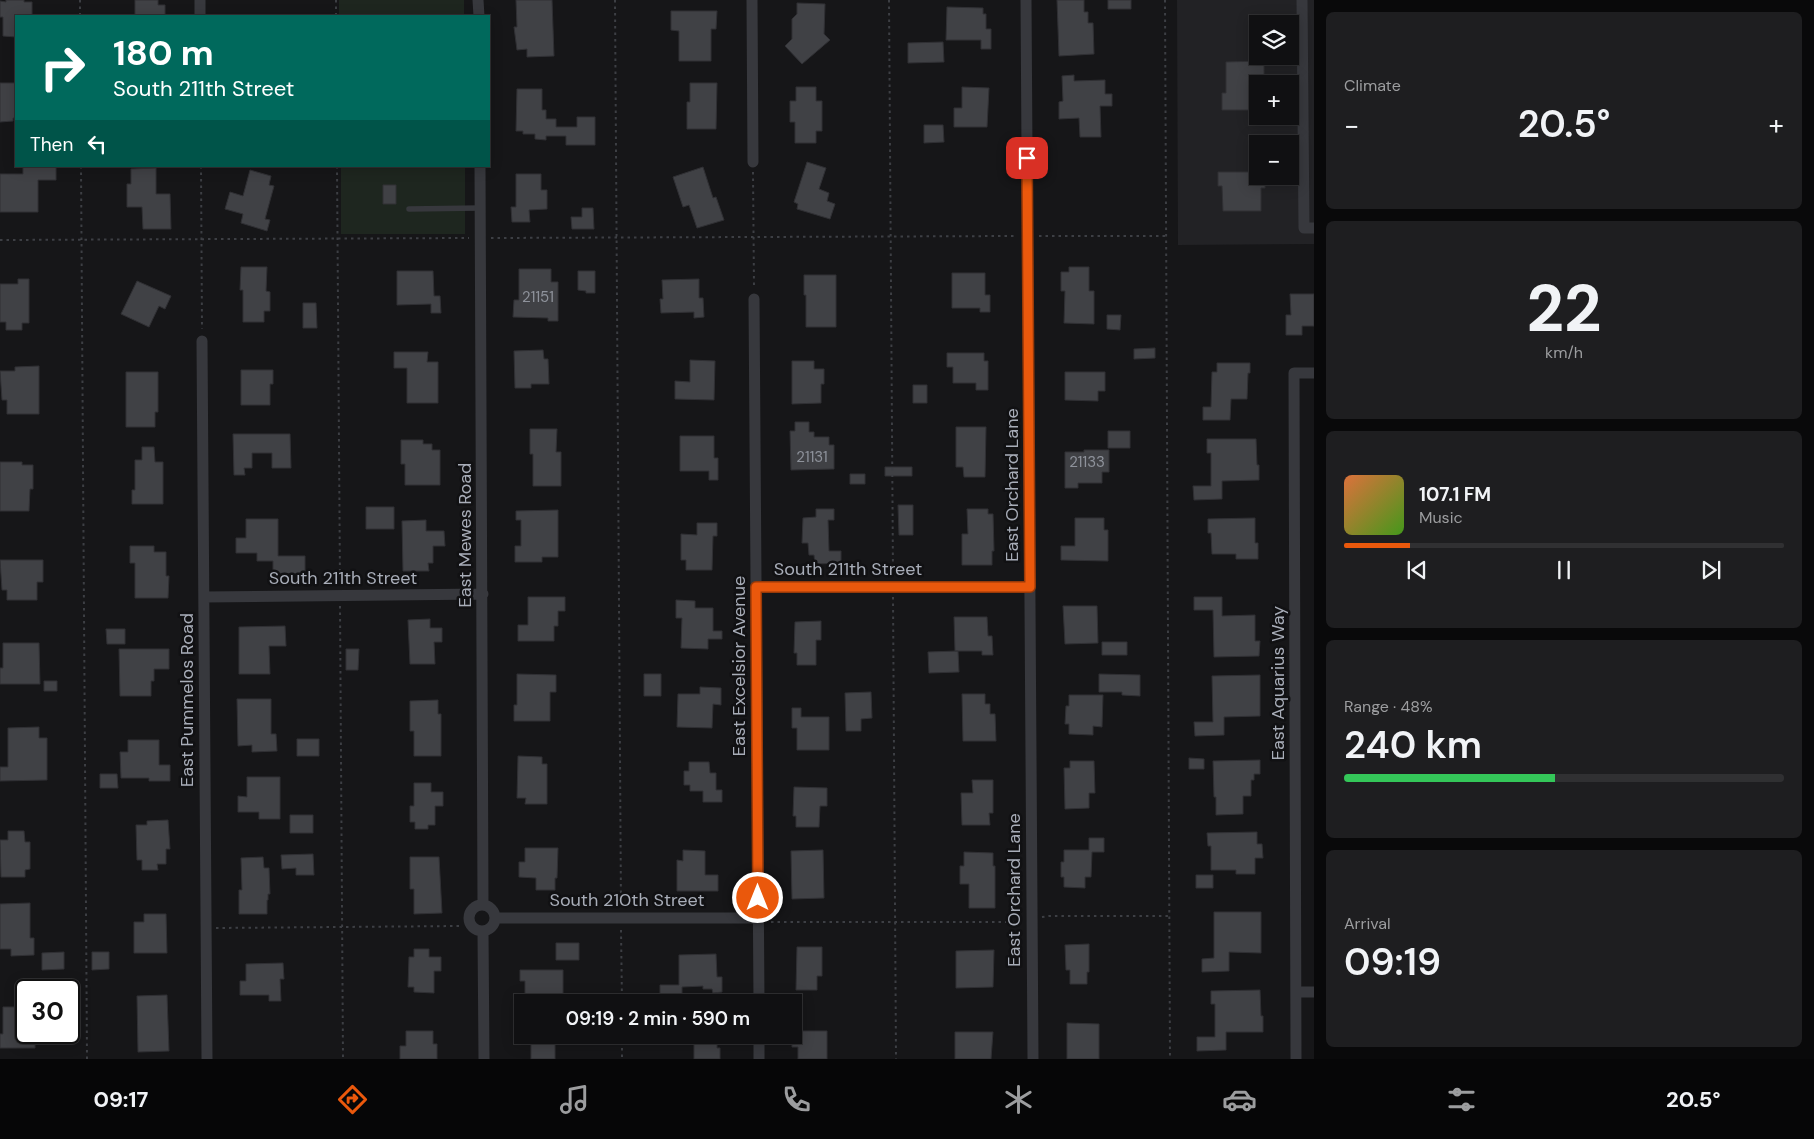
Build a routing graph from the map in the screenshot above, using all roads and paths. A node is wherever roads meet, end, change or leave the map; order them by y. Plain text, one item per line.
1 (80, 0) edge
2 (200, 0) edge
3 (336, 0) edge
4 (478, 0) edge
5 (615, 0) edge
6 (752, 0) edge
7 (889, 0) edge
8 (1026, 0) edge
9 (1165, 0) edge
10 (1302, 0) edge
11 (80, 15) edge
12 (200, 15) edge
13 (336, 15) edge
14 (479, 15) edge
15 (753, 162) joint
16 (81, 167) edge
17 (200, 167) edge
18 (337, 167) edge
19 (480, 167) edge
20 (480, 208) junction
21 (409, 209) dead end
22 (1309, 228) edge
23 (1028, 236) junction
24 (1166, 236) junction
25 (753, 237) junction
26 (890, 237) junction
27 (338, 238) junction
28 (480, 238) junction
29 (616, 238) junction
30 (82, 239) junction
31 (201, 239) junction
32 (0, 240) edge
33 (754, 299) joint
34 (202, 342) joint
35 (1314, 373) edge
36 (756, 587) junction
37 (893, 587) junction
38 (1030, 587) junction
39 (483, 594) junction
40 (340, 596) junction
41 (204, 597) junction
42 (483, 904) junction
43 (1170, 916) junction
44 (496, 918) junction
45 (621, 918) junction
46 (758, 918) junction
47 (1032, 920) junction
48 (895, 923) junction
49 (461, 926) dead end
50 (342, 927) junction
51 (206, 928) junction
52 (483, 932) junction
53 (1296, 992) junction
54 (1314, 992) edge
55 (622, 994) edge
56 (759, 994) edge
57 (622, 1044) edge
58 (759, 1044) edge
59 (87, 1059) edge
60 (207, 1059) edge
61 (343, 1059) edge
62 (484, 1059) edge
63 (622, 1059) edge
64 (759, 1059) edge
65 (896, 1059) edge
66 (1033, 1059) edge
67 (1170, 1059) edge
68 (1296, 1059) edge

1 - 11 path
2 - 12 street
3 - 13 path
4 - 14 street
5 - 29 path
6 - 15 street
7 - 26 path
8 - 23 street, East Orchard Lane
9 - 24 path
10 - 22 street
15 - 25 path
16 - 30 path
17 - 31 path
18 - 27 path
19 - 20 street, East Mewes Road
20 - 21 lane
20 - 28 street, East Mewes Road
23 - 24 path
23 - 26 path
23 - 38 street, East Orchard Lane
24 - 43 path
25 - 26 path
25 - 29 path
25 - 33 path
26 - 37 path
27 - 28 path
27 - 31 path
27 - 40 path
28 - 29 path
28 - 39 street, East Mewes Road
29 - 45 path
30 - 31 path
30 - 32 path
30 - 59 path
31 - 34 path
33 - 36 street, East Excelsior Avenue
34 - 41 street, East Pummelos Road
35 - 53 street, East Aquarius Way
36 - 37 street, South 211th Street
36 - 46 street, East Excelsior Avenue
37 - 38 street, South 211th Street
37 - 48 path
38 - 47 street, East Orchard Lane
39 - 40 street, South 211th Street
39 - 42 street, East Mewes Road
40 - 41 street, South 211th Street
40 - 50 path
41 - 51 street, East Pummelos Road
42 - 44 street
42 - 52 street
43 - 47 path
43 - 67 path
44 - 45 street, South 210th Street
44 - 52 street
45 - 46 street, South 210th Street
45 - 55 path
46 - 48 path
46 - 56 street, East Excelsior Avenue
47 - 48 path
47 - 66 street, East Orchard Lane
48 - 65 path
49 - 50 path
50 - 51 path
50 - 61 path
51 - 60 street, East Pummelos Road
52 - 62 street
53 - 54 street
53 - 68 street, East Aquarius Way
57 - 63 path
58 - 64 street

